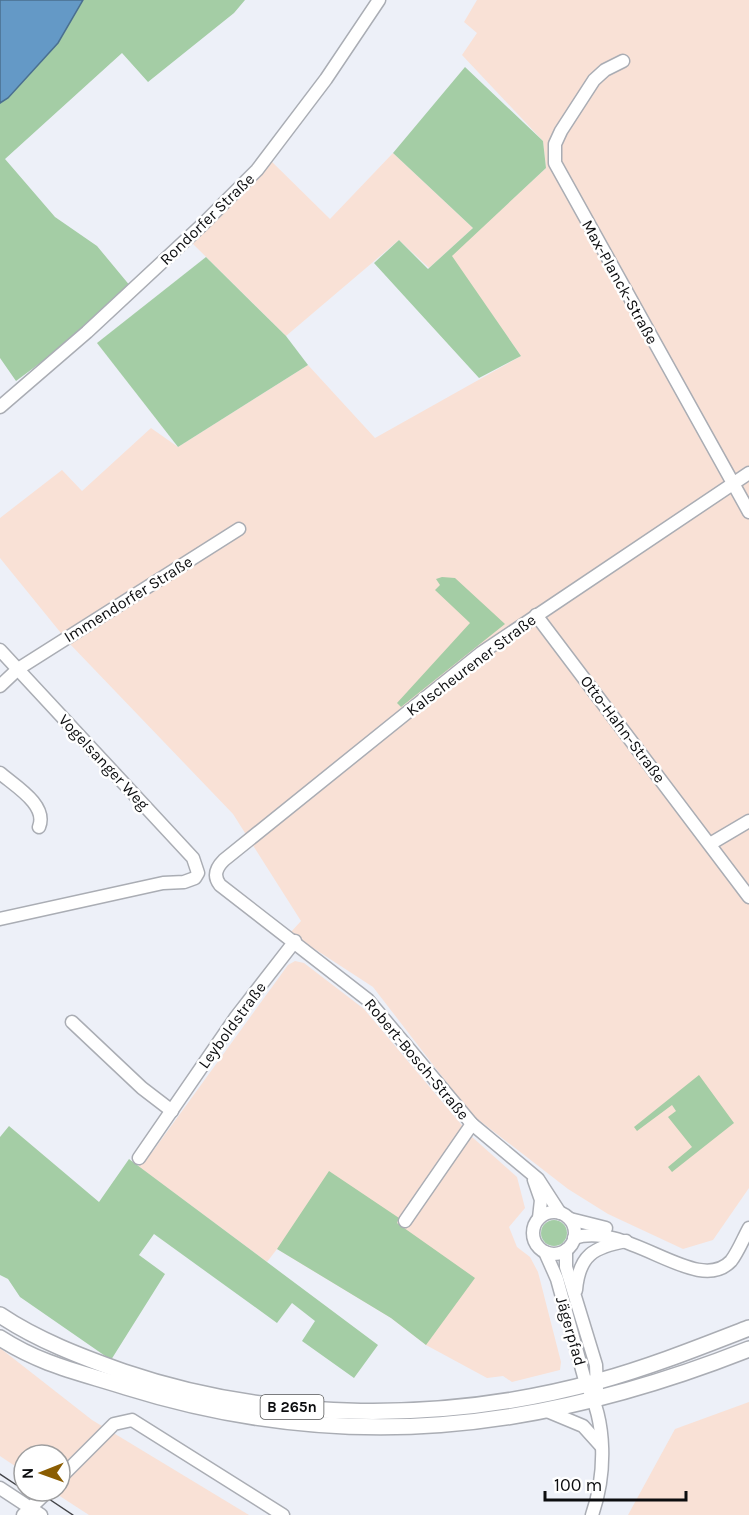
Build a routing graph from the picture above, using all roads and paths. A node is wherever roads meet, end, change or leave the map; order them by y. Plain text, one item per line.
1 (379, 0) edge
2 (622, 61) dead end
3 (0, 406) edge
4 (749, 473) edge
5 (733, 484) junction
6 (749, 512) edge
7 (239, 530) dead end
8 (536, 615) junction
9 (0, 650) edge
10 (18, 669) junction
11 (0, 686) edge
12 (0, 772) edge
13 (749, 821) edge
14 (39, 827) dead end
15 (710, 844) junction
16 (217, 880) joint
17 (749, 897) edge
18 (0, 919) edge
19 (295, 941) junction
20 (72, 1022) dead end
21 (172, 1111) junction
22 (472, 1124) junction
23 (139, 1158) dead end
24 (531, 1173) junction
25 (565, 1216) junction
26 (539, 1218) junction
27 (405, 1221) dead end
28 (749, 1228) edge
29 (574, 1238) junction
30 (627, 1241) junction
31 (566, 1250) junction
32 (545, 1252) junction
33 (575, 1297) junction
34 (0, 1315) edge
35 (749, 1328) edge
36 (0, 1338) edge
37 (749, 1349) edge
38 (592, 1382) junction
39 (595, 1400) junction
40 (547, 1411) junction
41 (602, 1447) junction
42 (72, 1466) edge
43 (0, 1488) edge
44 (32, 1513) edge
45 (283, 1515) edge
46 (591, 1515) edge

1 - 3 street, Rondorfer Straße
2 - 5 street, Max-Planck-Straße
4 - 5 street, Kalscheurener Straße
5 - 6 street, Max-Planck-Straße
5 - 8 street, Kalscheurener Straße
7 - 10 street, Immendorfer Straße
8 - 15 street, Otto-Hahn-Straße
8 - 16 street, Kalscheurener Straße
9 - 10 street, Vogelsanger Weg
10 - 11 street, Immendorfer Straße
10 - 18 street, Vogelsanger Weg
12 - 14 street
13 - 15 street
15 - 17 street, Otto-Hahn-Straße
16 - 19 street, Robert-Bosch-Straße
19 - 21 street, Leyboldstraße
19 - 22 street, Robert-Bosch-Straße
20 - 21 street
21 - 23 street, Leyboldstraße
22 - 24 street, Robert-Bosch-Straße
22 - 27 street
24 - 25 street, Robert-Bosch-Straße
24 - 26 street, Robert-Bosch-Straße
25 - 26 street
25 - 29 street
25 - 30 street
26 - 32 street
28 - 30 street
29 - 30 street
29 - 31 street
30 - 33 street
31 - 32 street
31 - 33 street
32 - 38 street, Jägerpfad
33 - 38 street
34 - 38 main road, B 265n
35 - 38 main road, B 265n
36 - 40 main road, B 265n
37 - 39 main road, B 265n
38 - 39 street
39 - 40 main road, B 265n
39 - 41 street
40 - 41 street
41 - 46 street
42 - 45 street
43 - 44 street

